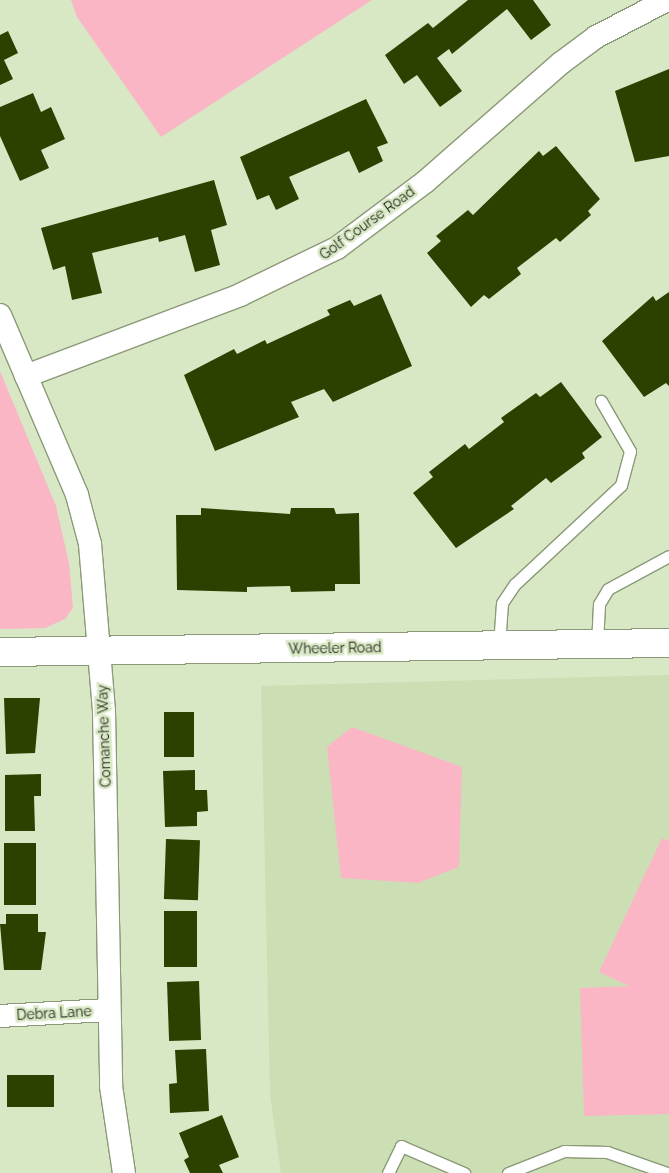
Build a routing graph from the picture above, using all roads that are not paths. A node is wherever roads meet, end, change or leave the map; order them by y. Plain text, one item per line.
1 (667, 0) edge
2 (0, 315) edge
3 (26, 376) junction
4 (601, 401) dead end
5 (669, 556) edge
6 (669, 643) edge
7 (597, 644) junction
8 (499, 645) junction
9 (100, 651) junction
10 (0, 652) edge
11 (107, 1010) junction
12 (0, 1016) edge
13 (124, 1173) edge
14 (388, 1173) edge
15 (464, 1173) edge
16 (508, 1173) edge
17 (667, 1173) edge

1 - 3 street, Golf Course Road
2 - 3 street, Comanche Way
3 - 9 street, Comanche Way
4 - 8 lane
5 - 7 lane
6 - 7 street, Wheeler Road
7 - 8 street, Wheeler Road
8 - 9 street, Wheeler Road
9 - 10 street, Wheeler Road
9 - 11 street, Comanche Way
11 - 12 street, Debra Lane
11 - 13 street, Comanche Way
14 - 15 lane
16 - 17 lane

